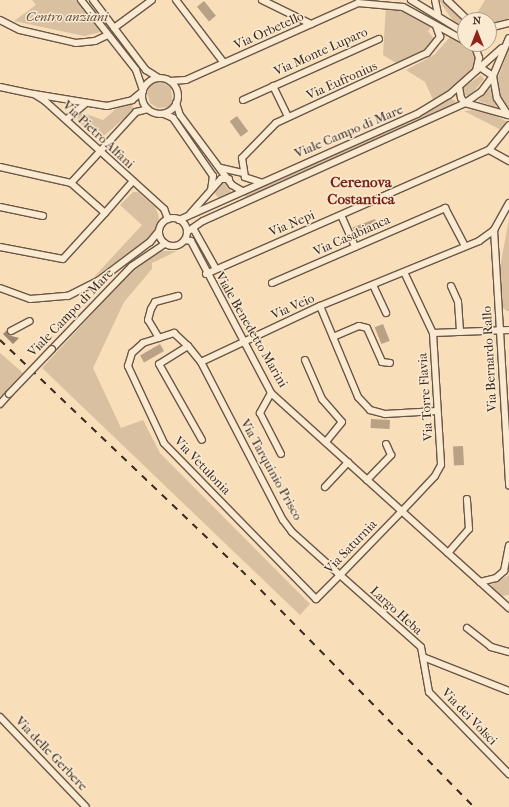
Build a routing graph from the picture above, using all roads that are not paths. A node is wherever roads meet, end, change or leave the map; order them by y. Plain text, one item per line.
1 (81, 0) edge
2 (93, 0) edge
3 (152, 0) edge
4 (176, 0) edge
5 (262, 0) edge
6 (385, 0) edge
7 (412, 0) edge
8 (435, 0) edge
9 (447, 0) edge
10 (358, 1) edge
11 (378, 3) junction
12 (460, 12) edge
13 (438, 14) junction
14 (0, 20) edge
15 (509, 23) edge
16 (311, 24) junction
17 (434, 24) junction
18 (497, 26) edge
19 (457, 27) edge
20 (114, 28) junction
21 (108, 34) junction
22 (457, 37) edge
23 (379, 39) dead end
24 (508, 40) edge
25 (476, 52) edge
26 (224, 63) junction
27 (481, 68) junction
28 (473, 75) junction
29 (493, 76) junction
30 (159, 78) junction
31 (186, 80) junction
32 (170, 81) junction
33 (273, 86) junction
34 (0, 87) edge
35 (460, 87) junction
36 (143, 90) junction
37 (178, 93) junction
38 (34, 94) junction
39 (243, 100) dead end
40 (176, 103) junction
41 (465, 103) junction
42 (85, 104) junction
43 (148, 109) junction
44 (164, 114) junction
45 (508, 115) edge
46 (288, 117) junction
47 (67, 119) junction
48 (509, 125) edge
49 (100, 150) junction
50 (489, 150) junction
51 (509, 162) edge
52 (0, 167) edge
53 (221, 168) junction
54 (243, 172) junction
55 (229, 179) junction
56 (132, 182) junction
57 (261, 182) junction
58 (71, 183) junction
59 (211, 190) junction
60 (244, 190) junction
61 (250, 200) junction
62 (509, 203) edge
63 (0, 207) edge
64 (104, 213) junction
65 (341, 215) junction
66 (43, 216) dead end
67 (188, 217) junction
68 (168, 219) junction
69 (179, 220) junction
70 (193, 228) junction
71 (494, 230) junction
72 (158, 232) junction
73 (187, 232) junction
74 (185, 240) junction
75 (165, 244) junction
76 (465, 246) junction
77 (0, 247) edge
78 (355, 247) junction
79 (138, 251) junction
80 (132, 266) junction
81 (216, 269) junction
82 (404, 272) junction
83 (206, 274) junction
84 (272, 283) dead end
85 (373, 285) junction
86 (451, 286) dead end
87 (0, 288) edge
88 (178, 296) dead end
89 (320, 306) junction
90 (386, 313) dead end
91 (30, 321) dead end
92 (499, 330) junction
93 (509, 330) edge
94 (12, 331) dead end
95 (460, 332) junction
96 (433, 333) junction
97 (333, 337) junction
98 (159, 338) junction
99 (244, 340) junction
100 (188, 346) junction
101 (305, 360) dead end
102 (201, 362) junction
103 (390, 363) dead end
104 (271, 393) junction
105 (0, 404) edge
106 (437, 411) junction
107 (202, 440) dead end
108 (326, 442) junction
109 (386, 444) dead end
110 (281, 454) dead end
111 (348, 462) junction
112 (367, 480) junction
113 (509, 480) edge
114 (325, 486) dead end
115 (509, 486) edge
116 (467, 499) dead end
117 (402, 511) junction
118 (509, 545) edge
119 (448, 553) junction
120 (340, 575) junction
121 (480, 582) junction
122 (316, 599) joint
123 (509, 608) edge
124 (467, 628) dead end
125 (509, 652) edge
126 (423, 657) junction
127 (425, 670) joint
128 (509, 691) edge
129 (0, 717) edge
130 (509, 774) edge
131 (86, 807) edge

1 - 21 street
2 - 20 street
3 - 20 street
4 - 26 street
5 - 16 street
6 - 11 street
7 - 13 street
8 - 13 street
9 - 12 street
10 - 11 street, Via Orbetello
10 - 16 street, Via Orbetello
11 - 17 street, Via Orbetello
13 - 19 street
14 - 21 street
15 - 18 street
16 - 26 street, Via Orbetello
17 - 22 street, Via Orbetello
17 - 46 street, Via Eufronius
20 - 30 street
21 - 36 street
23 - 33 street, Via Monte Luparo
24 - 27 street, Viale Campo di Mare
24 - 29 street, Viale Campo di Mare
25 - 28 street
26 - 31 street, Via Orbetello
27 - 28 street, Viale Campo di Mare
27 - 29 street
28 - 35 street, Viale Campo di Mare
29 - 41 street, Viale Campo di Mare
29 - 45 street
30 - 32 street
30 - 36 street
31 - 32 street, Via Orbetello
31 - 37 street
32 - 37 street
33 - 39 street, Via Monte Luparo
33 - 46 street, Via Monte Luparo
34 - 38 street, Via Pietro Alfani
35 - 41 street
35 - 57 street, Viale Campo di Mare
36 - 42 street
36 - 43 street
37 - 40 street
38 - 42 street
38 - 47 street, Via Pietro Alfani
40 - 44 street
40 - 53 street
41 - 45 street
41 - 61 street, Viale Campo di Mare
42 - 47 street
43 - 44 street
43 - 49 street
44 - 59 street
46 - 54 street, Via Eufronius
47 - 49 street, Via Pietro Alfani
48 - 50 street, Via Nepi
49 - 56 street, Via Pietro Alfani
49 - 58 street
50 - 51 street
50 - 65 street, Via Nepi
52 - 58 street
53 - 54 street
53 - 55 street
54 - 57 street
55 - 59 street
55 - 60 street
56 - 64 street
56 - 68 street, Via Pietro Alfani
57 - 60 street, Viale Campo di Mare
58 - 64 street
59 - 67 street
60 - 61 street
60 - 67 street, Viale Campo di Mare
61 - 70 street, Viale Campo di Mare
62 - 71 street
63 - 66 street
64 - 77 street
65 - 78 street
65 - 81 street, Via Nepi
67 - 69 street, Viale Campo di Mare
68 - 69 street
68 - 72 street
69 - 73 street
70 - 73 street, Viale Campo di Mare
70 - 81 street
71 - 76 street, Via Veio
71 - 92 street, Via Bernardo Rallo
72 - 75 street
72 - 79 street
73 - 74 street
74 - 75 street
74 - 83 street, Viale Benedetto Marini
75 - 80 street, Viale Campo di Mare
76 - 78 street, Via Casabianca
76 - 82 street, Via Veio
78 - 84 street, Via Casabianca
79 - 80 street
79 - 87 street
80 - 105 street, Viale Campo di Mare, bridge
81 - 83 street, Via Nepi
82 - 85 street, Via Veio
82 - 96 street, Via Torre Flavia
83 - 99 street, Viale Benedetto Marini
85 - 89 street, Via Veio
85 - 90 street
86 - 95 street
88 - 98 street
89 - 97 street
89 - 99 street, Via Veio
91 - 94 street
92 - 93 street
92 - 95 street
92 - 113 street, Via Bernardo Rallo
95 - 96 street
96 - 106 street, Via Torre Flavia
97 - 103 street
97 - 106 street
98 - 100 street, Via Vetulonia
98 - 122 street, Via Vetulonia
99 - 102 street, Via Veio
99 - 104 street, Viale Benedetto Marini
100 - 102 street, Via Vetulonia
100 - 107 street, Via Vetulonia
101 - 108 street
102 - 120 street, Via Tarquinio Prisco
104 - 108 street, Viale Benedetto Marini
104 - 110 street
106 - 117 street, Via Torre Flavia
108 - 111 street, Viale Benedetto Marini
109 - 112 street
111 - 112 street, Viale Benedetto Marini
111 - 114 street
112 - 117 street, Viale Benedetto Marini
113 - 115 street, Via Bernardo Rallo
116 - 119 street
117 - 119 street, Viale Benedetto Marini
117 - 120 street, Via Saturnia
118 - 121 street
119 - 121 street, Viale Benedetto Marini
120 - 122 street, Via Saturnia
120 - 126 street, Largo Heba
121 - 123 street, Viale Benedetto Marini
124 - 125 street
126 - 127 street, Largo Heba
126 - 128 street
127 - 130 street, Via dei Volsci
129 - 131 street, Via delle Gerbere

